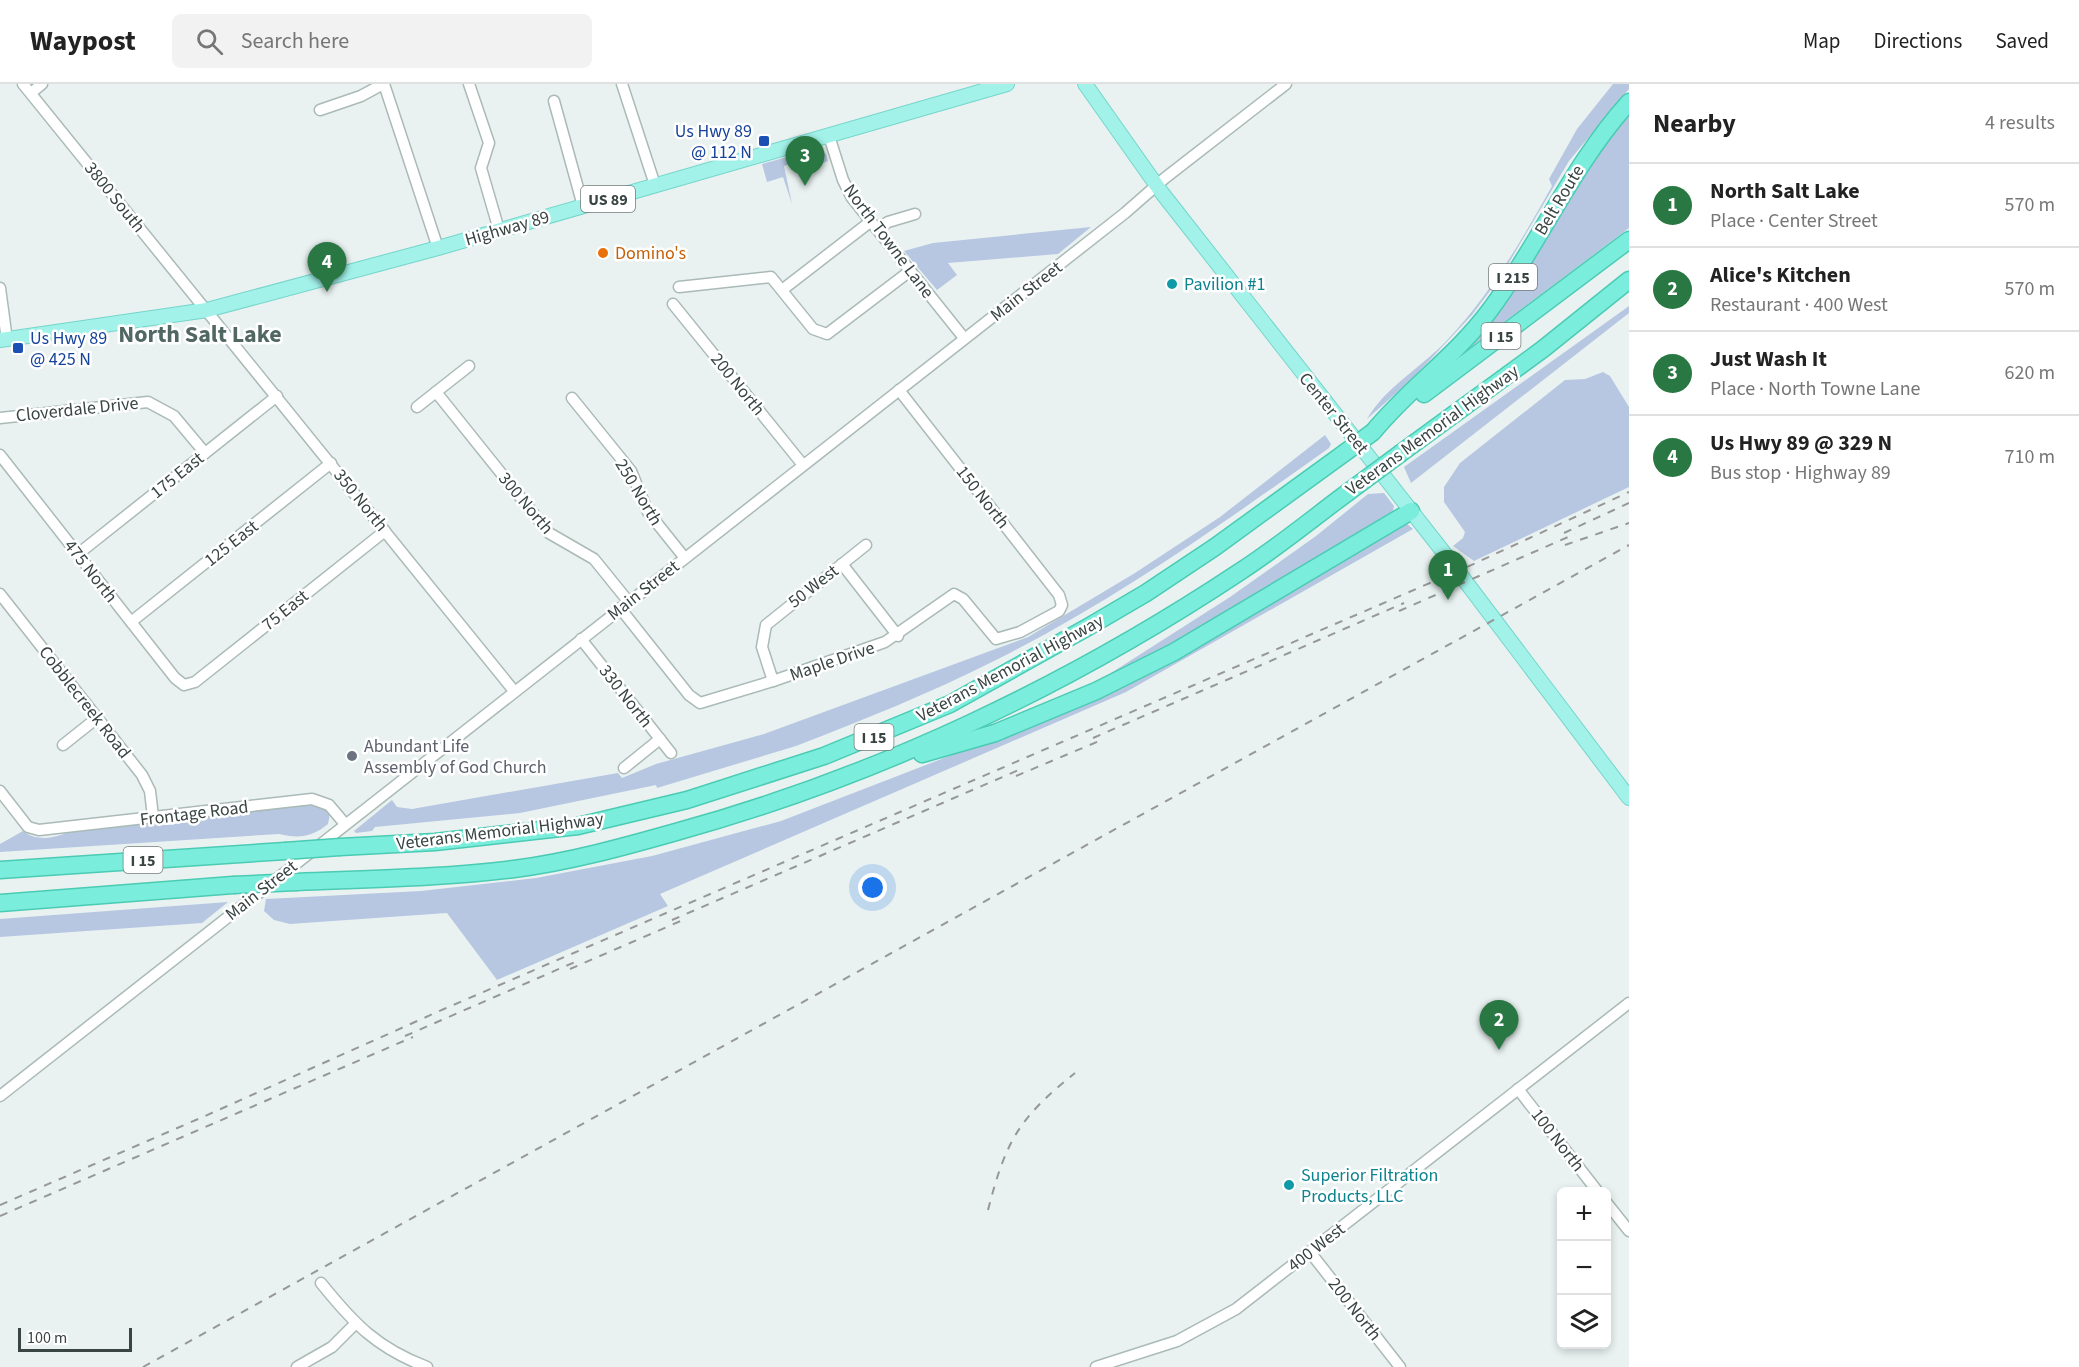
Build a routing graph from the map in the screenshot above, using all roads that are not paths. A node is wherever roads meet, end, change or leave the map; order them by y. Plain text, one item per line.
1 (42, 84) edge
2 (383, 84) edge
3 (469, 84) edge
4 (622, 84) edge
5 (1007, 84) edge
6 (1085, 84) edge
7 (1286, 84) edge
8 (27, 88) edge
9 (554, 101) dead end
10 (1629, 102) edge
11 (320, 110) dead end
12 (829, 136) junction
13 (1158, 185) junction
14 (655, 186) junction
15 (583, 206) junction
16 (915, 214) dead end
17 (873, 225) junction
18 (499, 230) junction
19 (1629, 240) edge
20 (438, 248) junction
21 (910, 271) junction
22 (1629, 280) edge
23 (679, 287) dead end
24 (0, 288) edge
25 (782, 290) junction
26 (672, 304) dead end
27 (207, 310) junction
28 (964, 338) junction
29 (3, 340) edge
30 (469, 366) dead end
31 (899, 390) junction
32 (436, 392) junction
33 (277, 396) junction
34 (572, 398) dead end
35 (417, 407) dead end
36 (0, 418) edge
37 (1373, 432) junction
38 (205, 453) junction
39 (0, 455) edge
40 (331, 464) junction
41 (803, 465) junction
42 (1411, 511) junction
43 (385, 531) junction
44 (866, 544) dead end
45 (78, 555) junction
46 (684, 557) junction
47 (842, 564) junction
48 (0, 594) edge
49 (624, 604) junction
50 (131, 622) junction
51 (898, 636) junction
52 (580, 639) junction
53 (994, 639) joint
54 (773, 681) junction
55 (184, 685) joint
56 (514, 691) junction
57 (697, 702) joint
58 (97, 718) junction
59 (660, 739) junction
60 (63, 744) dead end
61 (671, 753) dead end
62 (624, 768) dead end
63 (869, 769) junction
64 (0, 791) edge
65 (1629, 798) edge
66 (153, 817) junction
67 (345, 824) junction
68 (0, 870) edge
69 (0, 903) edge
70 (1629, 1003) edge
71 (1518, 1089) junction
72 (0, 1096) edge
73 (1595, 1187) edge
74 (1611, 1208) edge
75 (1629, 1231) edge
76 (1310, 1252) junction
77 (321, 1283) dead end
78 (355, 1324) junction
79 (297, 1367) edge
80 (427, 1367) edge
81 (1096, 1367) edge
82 (1400, 1367) edge

1 - 8 street
2 - 11 street
2 - 20 street
3 - 18 street
4 - 14 street
5 - 12 main road, Highway 89 / US 89
6 - 13 main road, Center Street
7 - 13 street, Main Street
8 - 27 street, 3800 South
9 - 15 street
10 - 37 highway, Belt Route / I 215
12 - 14 main road, Highway 89 / US 89
12 - 17 street, North Towne Lane
13 - 28 street, Main Street
13 - 42 main road, Center Street
14 - 15 main road, Highway 89 / US 89
15 - 18 main road, Highway 89 / US 89
16 - 17 street
17 - 21 street, North Towne Lane
17 - 25 street
18 - 20 main road, Highway 89 / US 89
19 - 37 highway, Veterans Memorial Highway / I 15
20 - 27 main road, Highway 89 / US 89
21 - 25 street
21 - 28 street, North Towne Lane
22 - 63 highway, Veterans Memorial Highway / I 15, bridge
23 - 25 street
24 - 29 street
26 - 41 street, 200 North
27 - 29 main road, Highway 89 / US 89
27 - 33 street, 350 North
28 - 31 street, Main Street
30 - 32 street
31 - 41 street, Main Street
31 - 53 street, 150 North
32 - 35 street
32 - 49 street, 300 North
33 - 38 street, 175 East
33 - 40 street, 350 North
34 - 46 street, 250 North
36 - 38 street, Cloverdale Drive
37 - 68 highway, Veterans Memorial Highway / I 15, bridge
38 - 45 street, 175 East
39 - 45 street, 475 North
40 - 43 street, 350 North
40 - 50 street, 125 East
41 - 46 street, Main Street
42 - 63 highway
42 - 65 main road, Center Street
43 - 55 street, 75 East
43 - 56 street, 350 North
44 - 47 street, 50 West
45 - 50 street, 475 North
46 - 49 street, Main Street
47 - 51 street
47 - 54 street, 50 West
48 - 58 street, Cobblecreek Road
49 - 52 street, Main Street
49 - 57 street, 300 North
50 - 55 street, 475 North
51 - 53 street, Maple Drive
51 - 54 street, Maple Drive
52 - 56 street, Main Street
52 - 59 street, 330 North
54 - 57 street, Maple Drive
56 - 67 street, Main Street
58 - 60 street
58 - 66 street, Cobblecreek Road
59 - 61 street, 330 North
59 - 62 street
63 - 69 highway, Veterans Memorial Highway / I 15, bridge
64 - 66 street, Frontage Road
66 - 67 street, Frontage Road
67 - 72 street, Main Street
70 - 71 street, 400 West
71 - 73 street, 100 North
71 - 76 street, 400 West
74 - 75 street
76 - 81 street, 400 West
76 - 82 street, 200 North
77 - 78 street
78 - 79 street
78 - 80 street

